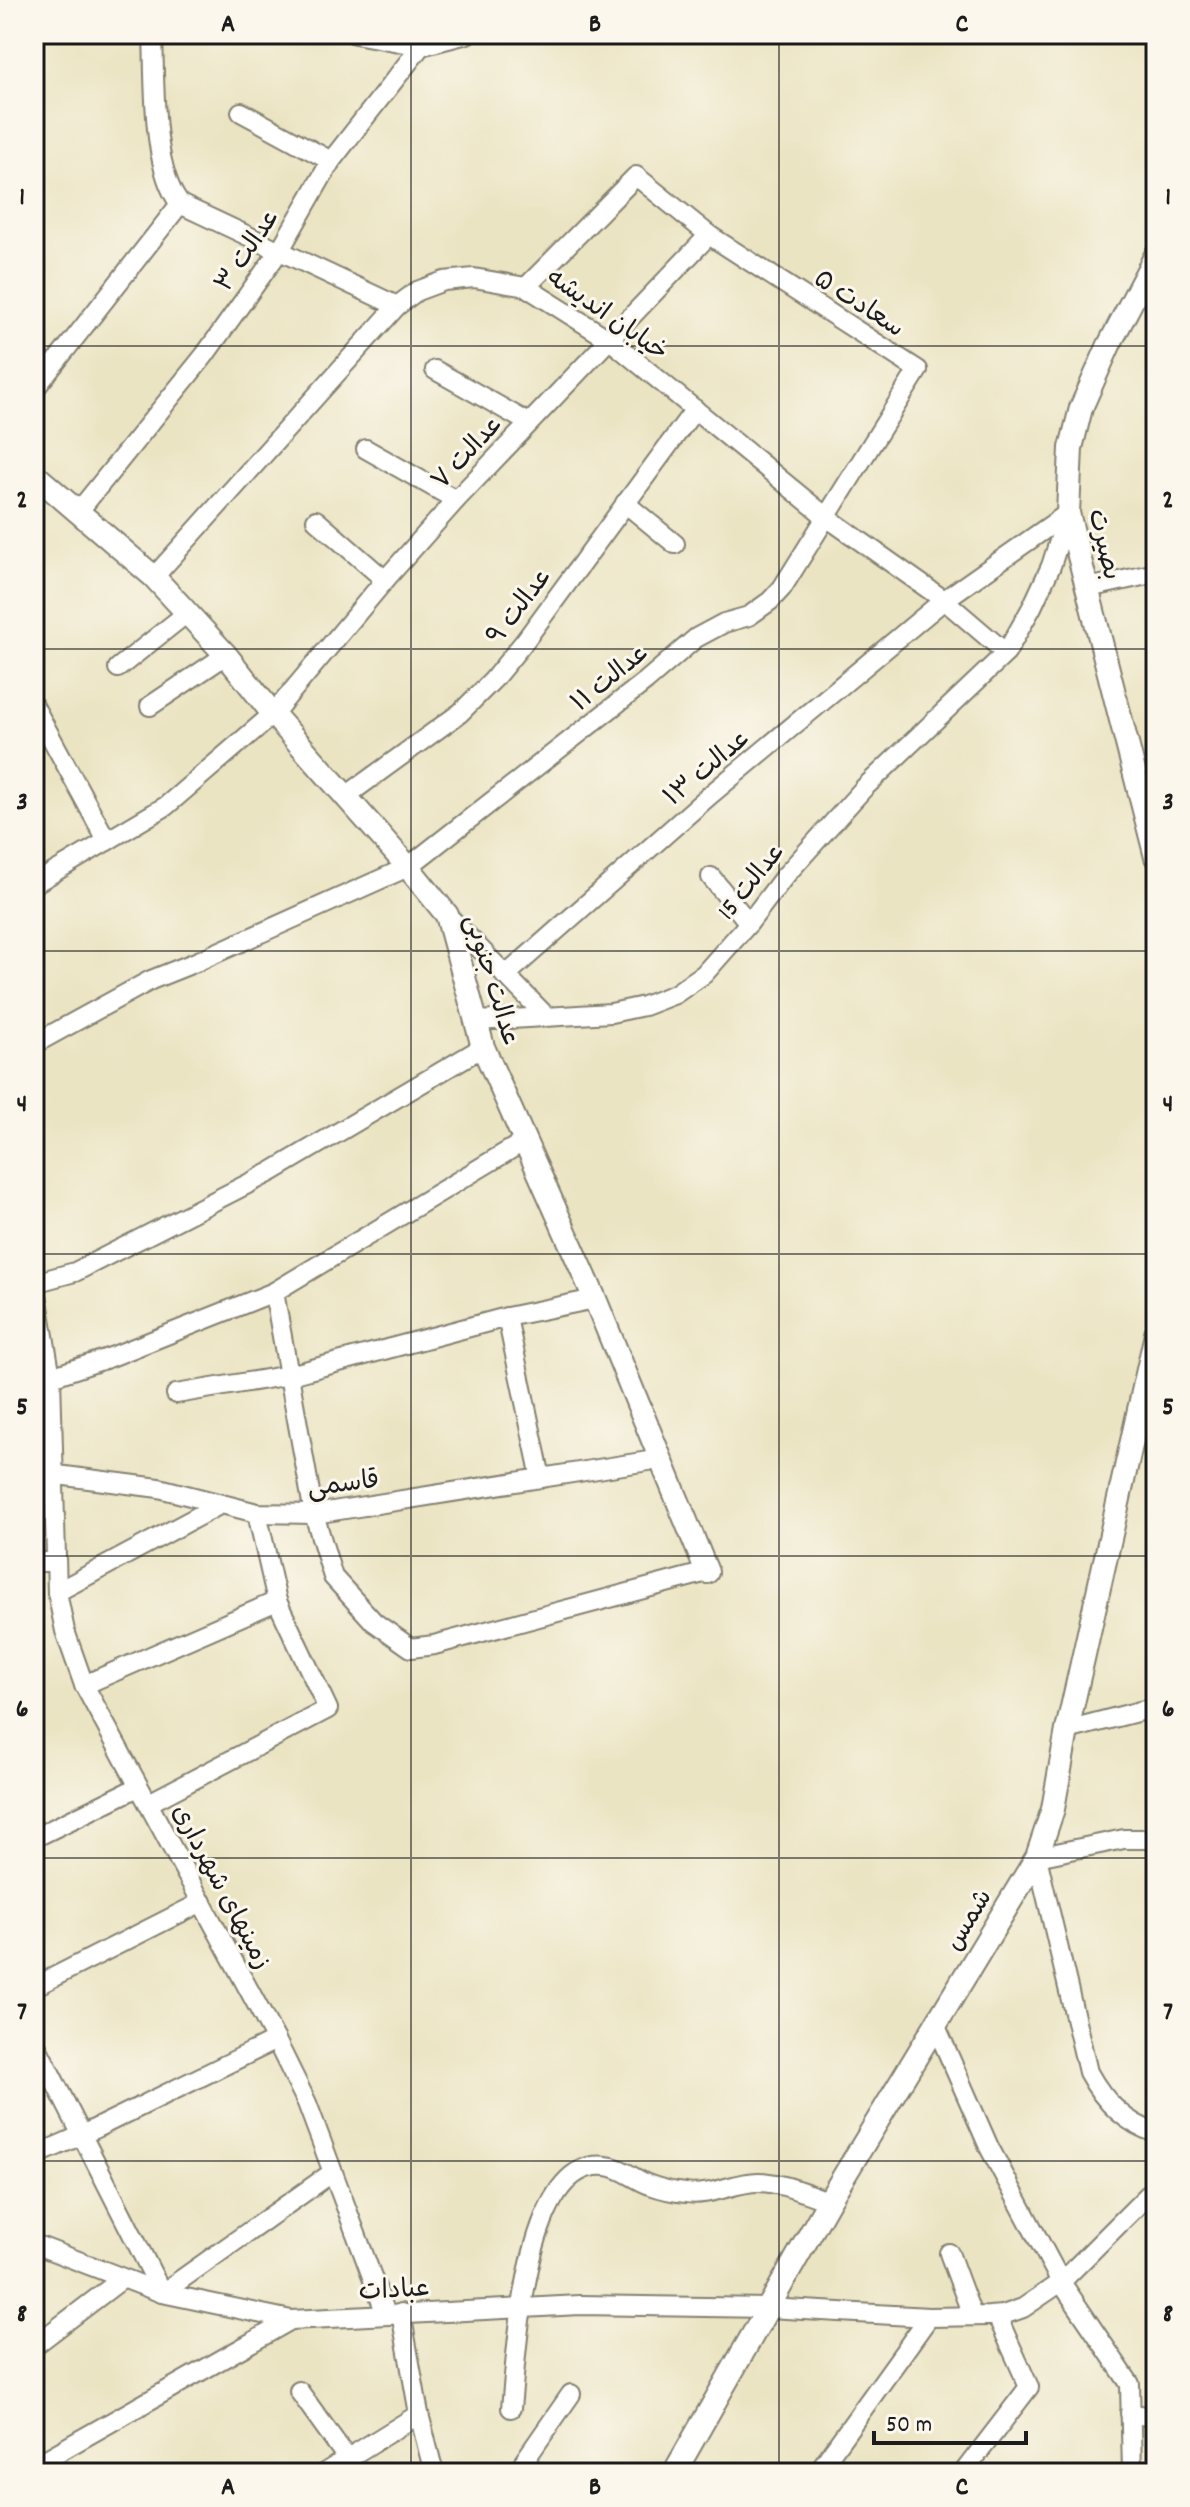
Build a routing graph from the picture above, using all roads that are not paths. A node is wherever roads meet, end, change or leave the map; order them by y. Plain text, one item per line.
1 (153, 34) edge
2 (355, 34) edge
3 (467, 34) edge
4 (421, 46) junction
5 (241, 112) dead end
6 (331, 161) junction
7 (180, 204) junction
8 (709, 235) junction
9 (280, 250) junction
10 (1156, 255) edge
11 (526, 287) junction
12 (397, 306) junction
13 (610, 340) junction
14 (435, 370) dead end
15 (34, 390) edge
16 (695, 409) junction
17 (529, 423) junction
18 (366, 449) dead end
19 (34, 474) edge
20 (456, 500) junction
21 (625, 503) junction
22 (78, 512) junction
23 (1068, 513) junction
24 (825, 516) junction
25 (316, 520) dead end
26 (675, 544) dead end
27 (1156, 573) edge
28 (154, 577) junction
29 (385, 580) junction
30 (1088, 588) junction
31 (944, 600) junction
32 (187, 613) junction
33 (1006, 653) junction
34 (226, 655) junction
35 (118, 668) dead end
36 (34, 706) edge
37 (150, 706) dead end
38 (273, 714) junction
39 (346, 796) junction
40 (107, 841) junction
41 (1156, 857) edge
42 (408, 867) junction
43 (711, 877) dead end
44 (34, 884) edge
45 (447, 915) junction
46 (749, 923) junction
47 (505, 976) junction
48 (545, 1015) junction
49 (477, 1021) junction
50 (34, 1044) edge
51 (483, 1047) junction
52 (523, 1142) junction
53 (34, 1283) edge
54 (274, 1292) junction
55 (595, 1299) junction
56 (507, 1317) junction
57 (1156, 1334) edge
58 (290, 1375) junction
59 (51, 1377) junction
60 (176, 1394) dead end
61 (661, 1459) junction
62 (34, 1472) edge
63 (55, 1476) junction
64 (541, 1478) junction
65 (219, 1505) junction
66 (257, 1513) junction
67 (314, 1514) junction
68 (34, 1562) edge
69 (56, 1562) junction
70 (707, 1572) joint
71 (57, 1592) junction
72 (277, 1601) junction
73 (84, 1685) junction
74 (1156, 1707) edge
75 (1067, 1730) junction
76 (138, 1787) junction
77 (149, 1803) junction
78 (34, 1838) edge
79 (1156, 1839) edge
80 (1037, 1857) junction
81 (202, 1902) junction
82 (34, 1987) edge
83 (935, 2024) junction
84 (276, 2040) junction
85 (34, 2041) edge
86 (1156, 2133) edge
87 (82, 2135) junction
88 (34, 2156) edge
89 (333, 2172) junction
90 (1156, 2187) edge
91 (829, 2201) junction
92 (34, 2244) edge
93 (949, 2253) dead end
94 (122, 2279) junction
95 (1061, 2282) junction
96 (162, 2293) junction
97 (768, 2308) junction
98 (522, 2309) junction
99 (394, 2313) junction
100 (972, 2315) junction
101 (997, 2316) junction
102 (929, 2317) junction
103 (291, 2320) junction
104 (34, 2346) edge
105 (299, 2391) dead end
106 (571, 2394) dead end
107 (511, 2408) dead end
108 (1130, 2413) junction
109 (419, 2414) junction
110 (1156, 2418) edge
111 (347, 2458) junction
112 (34, 2466) edge
113 (324, 2473) edge
114 (434, 2473) edge
115 (516, 2473) edge
116 (674, 2473) edge
117 (817, 2473) edge
118 (963, 2473) edge
119 (1132, 2473) edge

1 - 7 street
2 - 4 street
3 - 4 street
4 - 6 street, عدالت ۳
5 - 6 street
6 - 9 street, عدالت ۳
7 - 9 street
7 - 15 street
8 - 11 street, سعادت ۵
8 - 13 street, عدالت ۷
8 - 24 street, سعادت ۵
9 - 12 street
9 - 22 street, عدالت ۳
10 - 23 street, بصیرت
11 - 12 street, خیابان اندیشه
11 - 13 street, خیابان اندیشه
12 - 28 street, خیابان اندیشه
13 - 16 street, خیابان اندیشه
13 - 17 street, عدالت ۷
14 - 17 street
16 - 21 street, عدالت ۹
16 - 24 street, خیابان اندیشه
17 - 20 street, عدالت ۷
18 - 20 street
19 - 22 street, عدالت جنوبی
20 - 29 street, عدالت ۷
21 - 26 street
21 - 39 street, عدالت ۹
22 - 28 street, عدالت جنوبی
23 - 30 street, بصیرت
23 - 31 street, عدالت ۱۳
23 - 33 street, عدالت 15
24 - 31 street, خیابان اندیشه
24 - 42 street, عدالت ۱۱
25 - 29 street
27 - 30 street
28 - 32 street, عدالت جنوبی
29 - 38 street, عدالت ۷
30 - 41 street, بصیرت
31 - 33 street, خیابان اندیشه
31 - 47 street, عدالت ۱۳
32 - 34 street, عدالت جنوبی
32 - 35 street
33 - 46 street, عدالت 15
34 - 37 street
34 - 38 street, عدالت جنوبی
36 - 40 street
38 - 39 street, عدالت جنوبی
38 - 40 street, عدالت ۷
39 - 42 street, عدالت جنوبی
40 - 44 street, عدالت ۷
42 - 45 street, عدالت جنوبی
42 - 50 street, عدالت ۱۱
43 - 46 street
45 - 47 street
45 - 49 street, عدالت جنوبی
46 - 48 street, عدالت 15
47 - 48 street
48 - 49 street, عدالت 15
49 - 51 street, عدالت جنوبی
51 - 52 street, عدالت جنوبی
51 - 53 street
52 - 54 street
52 - 55 street, عدالت جنوبی
53 - 59 street, زمینهای شهرداری
54 - 58 street
54 - 59 street
55 - 56 street
55 - 61 street, عدالت جنوبی
56 - 58 street
56 - 64 street
57 - 75 street, شمس
58 - 60 street
58 - 67 street
59 - 63 street, زمینهای شهرداری
61 - 64 street, قاسمی
61 - 70 street, عدالت جنوبی
62 - 63 street, قاسمی
63 - 65 street, قاسمی
63 - 69 street, زمینهای شهرداری
64 - 67 street, قاسمی
65 - 66 street, قاسمی
65 - 71 street
66 - 67 street, قاسمی
66 - 72 street
67 - 70 street
68 - 69 street
69 - 71 street, زمینهای شهرداری
71 - 73 street, زمینهای شهرداری
72 - 73 street
72 - 77 street
73 - 76 street, زمینهای شهرداری
74 - 75 street
75 - 80 street, شمس
76 - 77 street, زمینهای شهرداری
76 - 78 street
77 - 81 street, زمینهای شهرداری
79 - 80 street
80 - 83 street, شمس
80 - 86 street
81 - 82 street
81 - 84 street, زمینهای شهرداری
83 - 91 street, شمس
83 - 95 street
84 - 87 street
84 - 89 street, زمینهای شهرداری
85 - 87 street
87 - 88 street
87 - 96 street
89 - 96 street
89 - 99 street, زمینهای شهرداری
90 - 95 street
91 - 97 street, شمس
91 - 98 street
92 - 94 street, عبادات
93 - 100 street
94 - 96 street, عبادات
94 - 104 street
95 - 101 street
95 - 108 street
96 - 103 street, عبادات
97 - 98 street, عبادات
97 - 102 street, عبادات
97 - 116 street, شمس
98 - 99 street, عبادات
98 - 107 street
99 - 103 street, عبادات
99 - 109 street, زمینهای شهرداری
100 - 101 street, عبادات
100 - 102 street, عبادات
101 - 118 street
102 - 117 street
103 - 112 street
105 - 111 street
106 - 115 street
108 - 110 street
108 - 119 street
109 - 111 street
109 - 114 street, زمینهای شهرداری
111 - 113 street

